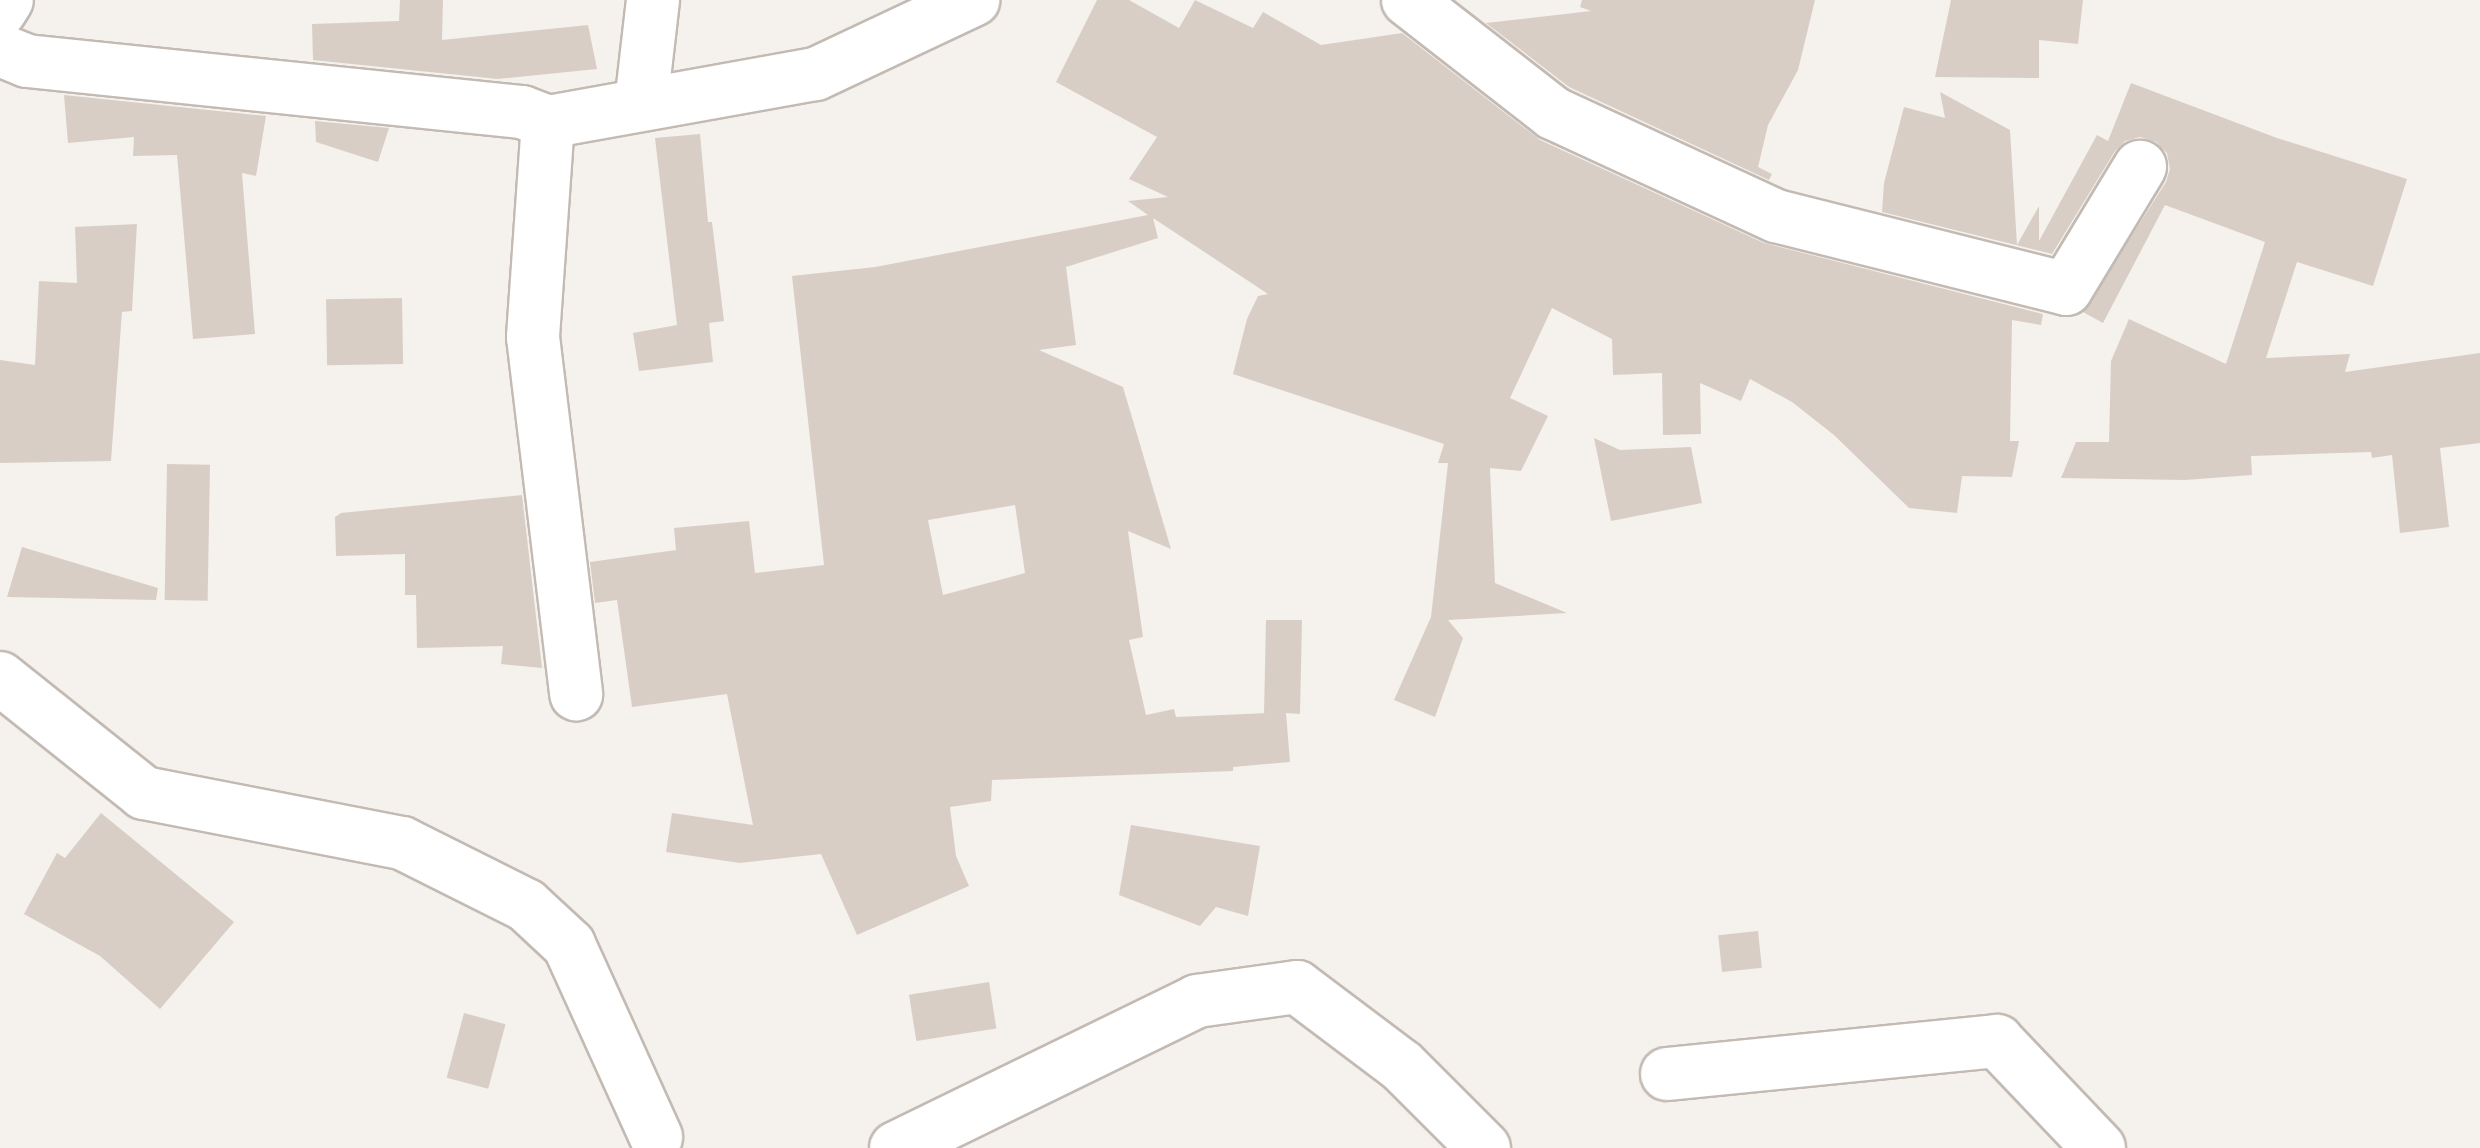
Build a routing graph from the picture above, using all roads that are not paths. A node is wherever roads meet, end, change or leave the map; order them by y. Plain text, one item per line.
1 (7, 0) edge
2 (653, 0) edge
3 (973, 0) edge
4 (1408, 0) edge
5 (0, 11) edge
6 (0, 50) edge
7 (642, 104) junction
8 (548, 122) junction
9 (2140, 167) dead end
10 (0, 678) edge
11 (576, 694) dead end
12 (1667, 1074) dead end
13 (662, 1144) edge
14 (896, 1148) edge
15 (1484, 1148) edge
16 (2099, 1148) edge

1 - 5 street
2 - 7 street
3 - 7 street
4 - 9 street
6 - 8 street
7 - 8 street
8 - 11 street
10 - 13 street
12 - 16 street
14 - 15 street

